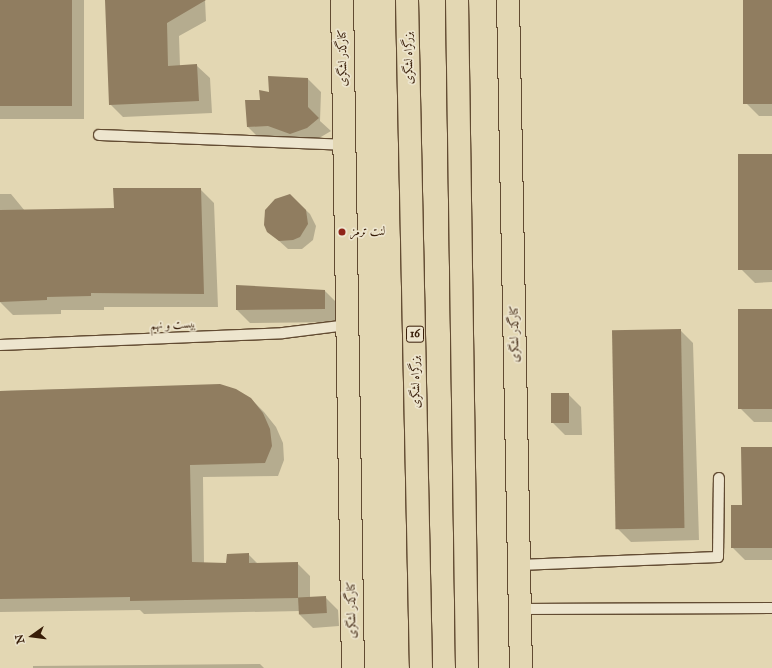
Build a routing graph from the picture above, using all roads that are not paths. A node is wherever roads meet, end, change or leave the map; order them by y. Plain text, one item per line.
1 (342, 0) edge
2 (408, 0) edge
3 (457, 0) edge
4 (508, 0) edge
5 (99, 134) dead end
6 (344, 146) junction
7 (347, 325) junction
8 (0, 345) edge
9 (719, 478) dead end
10 (519, 565) junction
11 (772, 608) edge
12 (520, 609) junction
13 (353, 668) edge
14 (421, 668) edge
15 (467, 668) edge
16 (521, 668) edge

1 - 6 main road, کنارگذر لشگری
2 - 14 main road, بزرگراه لشگری / 16
3 - 15 main road
4 - 10 main road, کنارگذر لشگری
5 - 6 lane
6 - 7 main road, کنارگذر لشگری
7 - 8 lane, بیست و نهم
7 - 13 main road, کنارگذر لشگری
9 - 10 lane
10 - 12 main road, کنارگذر لشگری
11 - 12 lane
12 - 16 main road, کنارگذر لشگری

